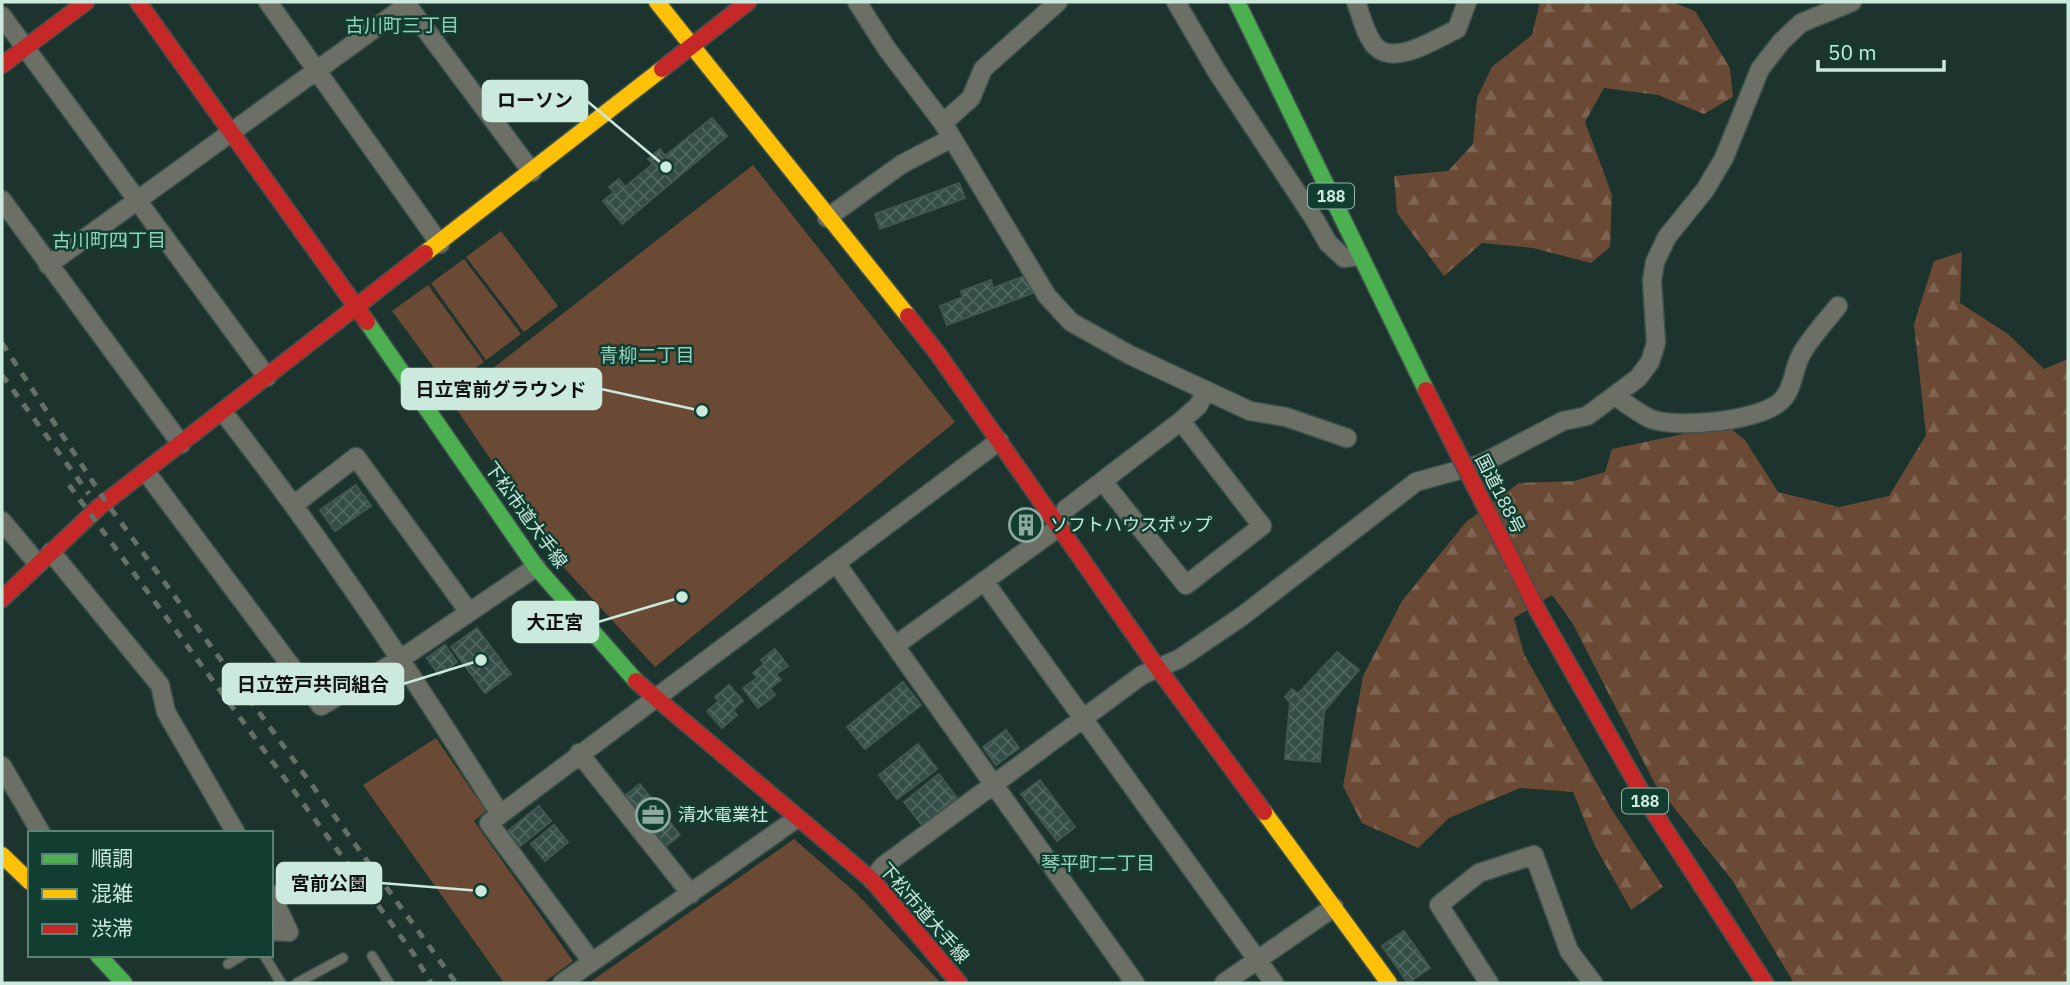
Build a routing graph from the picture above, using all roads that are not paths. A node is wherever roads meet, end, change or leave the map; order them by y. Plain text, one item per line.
1 (86, 2) edge
2 (138, 2) edge
3 (268, 2) edge
4 (657, 2) edge
5 (748, 2) edge
6 (857, 2) edge
7 (1058, 2) edge
8 (1176, 2) edge
9 (1237, 2) edge
10 (1356, 2) edge
11 (1467, 2) edge
12 (1852, 2) edge
13 (406, 3) edge
14 (2, 16) edge
15 (691, 48) junction
16 (24, 49) junction
17 (2, 65) edge
18 (315, 70) junction
19 (948, 131) junction
20 (232, 134) junction
21 (532, 172) junction
22 (2, 200) edge
23 (138, 202) junction
24 (827, 218) junction
25 (440, 244) junction
26 (1359, 256) junction
27 (48, 265) junction
28 (1838, 306) dead end
29 (358, 308) junction
30 (267, 377) junction
31 (1206, 391) junction
32 (1615, 396) junction
33 (223, 412) junction
34 (1181, 421) junction
35 (1347, 438) dead end
36 (999, 441) junction
37 (181, 444) junction
38 (146, 472) junction
39 (1104, 482) junction
40 (295, 504) junction
41 (2, 521) edge
42 (1059, 527) junction
43 (44, 558) junction
44 (836, 563) junction
45 (536, 567) junction
46 (984, 581) junction
47 (2, 599) edge
48 (469, 612) junction
49 (895, 645) junction
50 (402, 658) junction
51 (1157, 667) junction
52 (656, 699) junction
53 (1082, 719) junction
54 (579, 753) junction
55 (2, 766) edge
56 (992, 785) junction
57 (500, 814) junction
58 (796, 819) junction
59 (40, 831) edge
60 (235, 831) edge
61 (2, 855) edge
62 (28, 880) edge
63 (872, 880) junction
64 (691, 894) junction
65 (273, 898) edge
66 (1334, 907) junction
67 (273, 931) edge
68 (372, 956) dead end
69 (99, 957) edge
70 (240, 957) edge
71 (265, 957) edge
72 (342, 958) dead end
73 (1257, 960) junction
74 (592, 962) junction
75 (228, 964) dead end
76 (116, 981) edge
77 (1486, 982) edge
78 (281, 983) edge
79 (297, 983) edge
80 (389, 983) edge
81 (562, 983) edge
82 (959, 983) edge
83 (1135, 983) edge
84 (1224, 983) edge
85 (1274, 983) edge
86 (1388, 983) edge
87 (1593, 983) edge
88 (1765, 983) edge

1 - 16 main road
2 - 20 main road, 下松市道大手線
3 - 18 street
4 - 15 main road
5 - 15 main road
6 - 19 street
7 - 19 street
8 - 26 street
9 - 26 main road, 国道188号 / 188
10 - 11 street
12 - 32 street
13 - 18 street
13 - 21 street
14 - 16 street
15 - 21 main road
15 - 24 main road
16 - 17 main road
16 - 23 street
18 - 20 street
18 - 25 street
19 - 24 street
19 - 31 street
20 - 23 street
20 - 29 main road, 下松市道大手線
21 - 25 main road
22 - 27 street
23 - 27 street
23 - 30 street
24 - 36 main road
25 - 29 main road
26 - 88 main road, 国道188号 / 188, bridge
27 - 37 street
28 - 32 street
29 - 30 main road
29 - 45 main road, 下松市道大手線
30 - 33 main road
31 - 34 street
31 - 35 street
32 - 51 street
33 - 37 main road
33 - 40 street
34 - 39 street
34 - 39 street
36 - 42 main road
36 - 44 street
37 - 38 main road
38 - 43 main road
38 - 50 street
39 - 42 street
40 - 48 street
40 - 50 street
41 - 43 street
42 - 46 street
42 - 51 main road
43 - 47 main road
43 - 60 street
44 - 49 street
44 - 52 street
45 - 48 street
45 - 52 main road, 下松市道大手線
46 - 49 street
46 - 53 street
48 - 50 street
49 - 56 street
50 - 57 street
51 - 53 street
51 - 66 main road
52 - 54 street
52 - 58 main road, 下松市道大手線
53 - 56 street
53 - 73 street
54 - 57 street
54 - 64 street
55 - 59 street
56 - 63 street
56 - 83 street
57 - 74 street
58 - 63 main road, 下松市道大手線
58 - 64 street
61 - 62 main road
63 - 82 main road, 下松市道大手線
64 - 74 street
65 - 67 street
66 - 73 street
66 - 86 main road
68 - 80 lane
69 - 76 main road
70 - 75 lane
71 - 78 lane
72 - 79 lane
73 - 84 street
73 - 85 street
74 - 81 street
77 - 87 street

